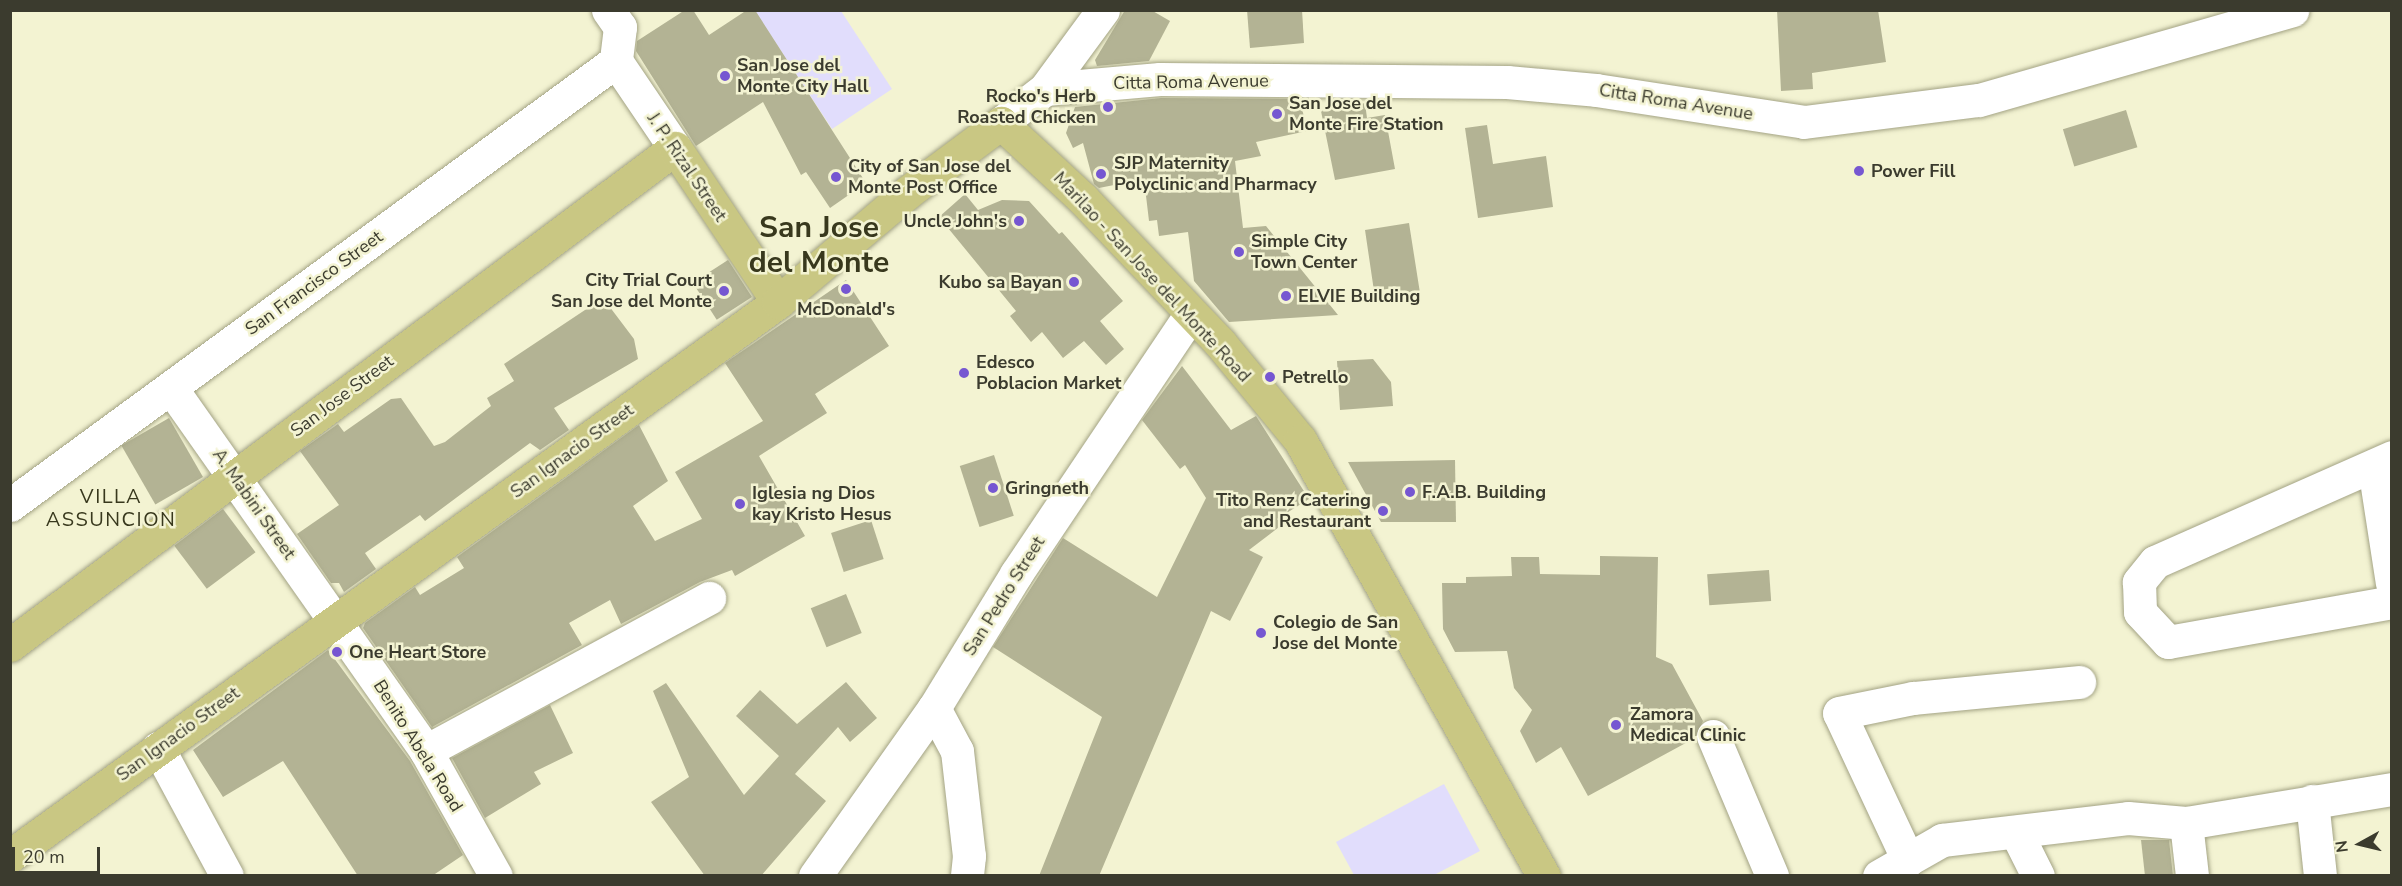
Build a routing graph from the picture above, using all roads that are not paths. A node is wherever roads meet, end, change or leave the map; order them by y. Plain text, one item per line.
1 (608, 10) edge
2 (1102, 10) edge
3 (2292, 10) edge
4 (616, 61) junction
5 (1045, 89) junction
6 (1001, 123) junction
7 (675, 148) junction
8 (778, 302) junction
9 (1191, 314) junction
10 (171, 388) junction
11 (2383, 462) edge
12 (235, 475) junction
13 (10, 505) edge
14 (2391, 583) edge
15 (710, 598) dead end
16 (2391, 602) edge
17 (336, 620) junction
18 (10, 645) edge
19 (2079, 682) dead end
20 (934, 708) junction
21 (1713, 736) dead end
22 (158, 748) junction
23 (426, 751) junction
24 (2391, 789) edge
25 (2312, 801) junction
26 (2186, 823) junction
27 (2016, 832) junction
28 (10, 856) edge
29 (1908, 860) junction
30 (226, 876) edge
31 (496, 876) edge
32 (815, 876) edge
33 (967, 876) edge
34 (1544, 876) edge
35 (1772, 876) edge
36 (1880, 876) edge
37 (2038, 876) edge
38 (2192, 876) edge
39 (2320, 876) edge

1 - 4 street
2 - 5 street, San Ignacio Street
3 - 5 street, Citta Roma Avenue
4 - 7 street, J. P. Rizal Street
4 - 10 street, San Francisco Street
5 - 6 street, San Ignacio Street
6 - 8 main road, San Ignacio Street
6 - 9 main road, Marilao - San Jose del Monte Road
7 - 8 main road, J. P. Rizal Street
7 - 12 main road, San Jose Street
8 - 17 main road, San Ignacio Street
9 - 20 street, San Pedro Street
9 - 34 main road, Marilao - San Jose del Monte Road
10 - 12 street, A. Mabini Street
10 - 13 street, San Francisco Street
11 - 14 street
11 - 16 street
12 - 17 street, A. Mabini Street
12 - 18 main road, San Jose Street
15 - 23 street
17 - 22 main road, San Ignacio Street
17 - 23 street, Benito Abela Road
19 - 29 street
20 - 32 street, San Pedro Street
20 - 33 street
21 - 35 street
22 - 28 main road, San Ignacio Street
22 - 30 street
23 - 31 street, Benito Abela Road
24 - 25 street
25 - 26 street
25 - 39 street
26 - 27 street
26 - 38 street
27 - 29 street
27 - 37 street
29 - 36 street

